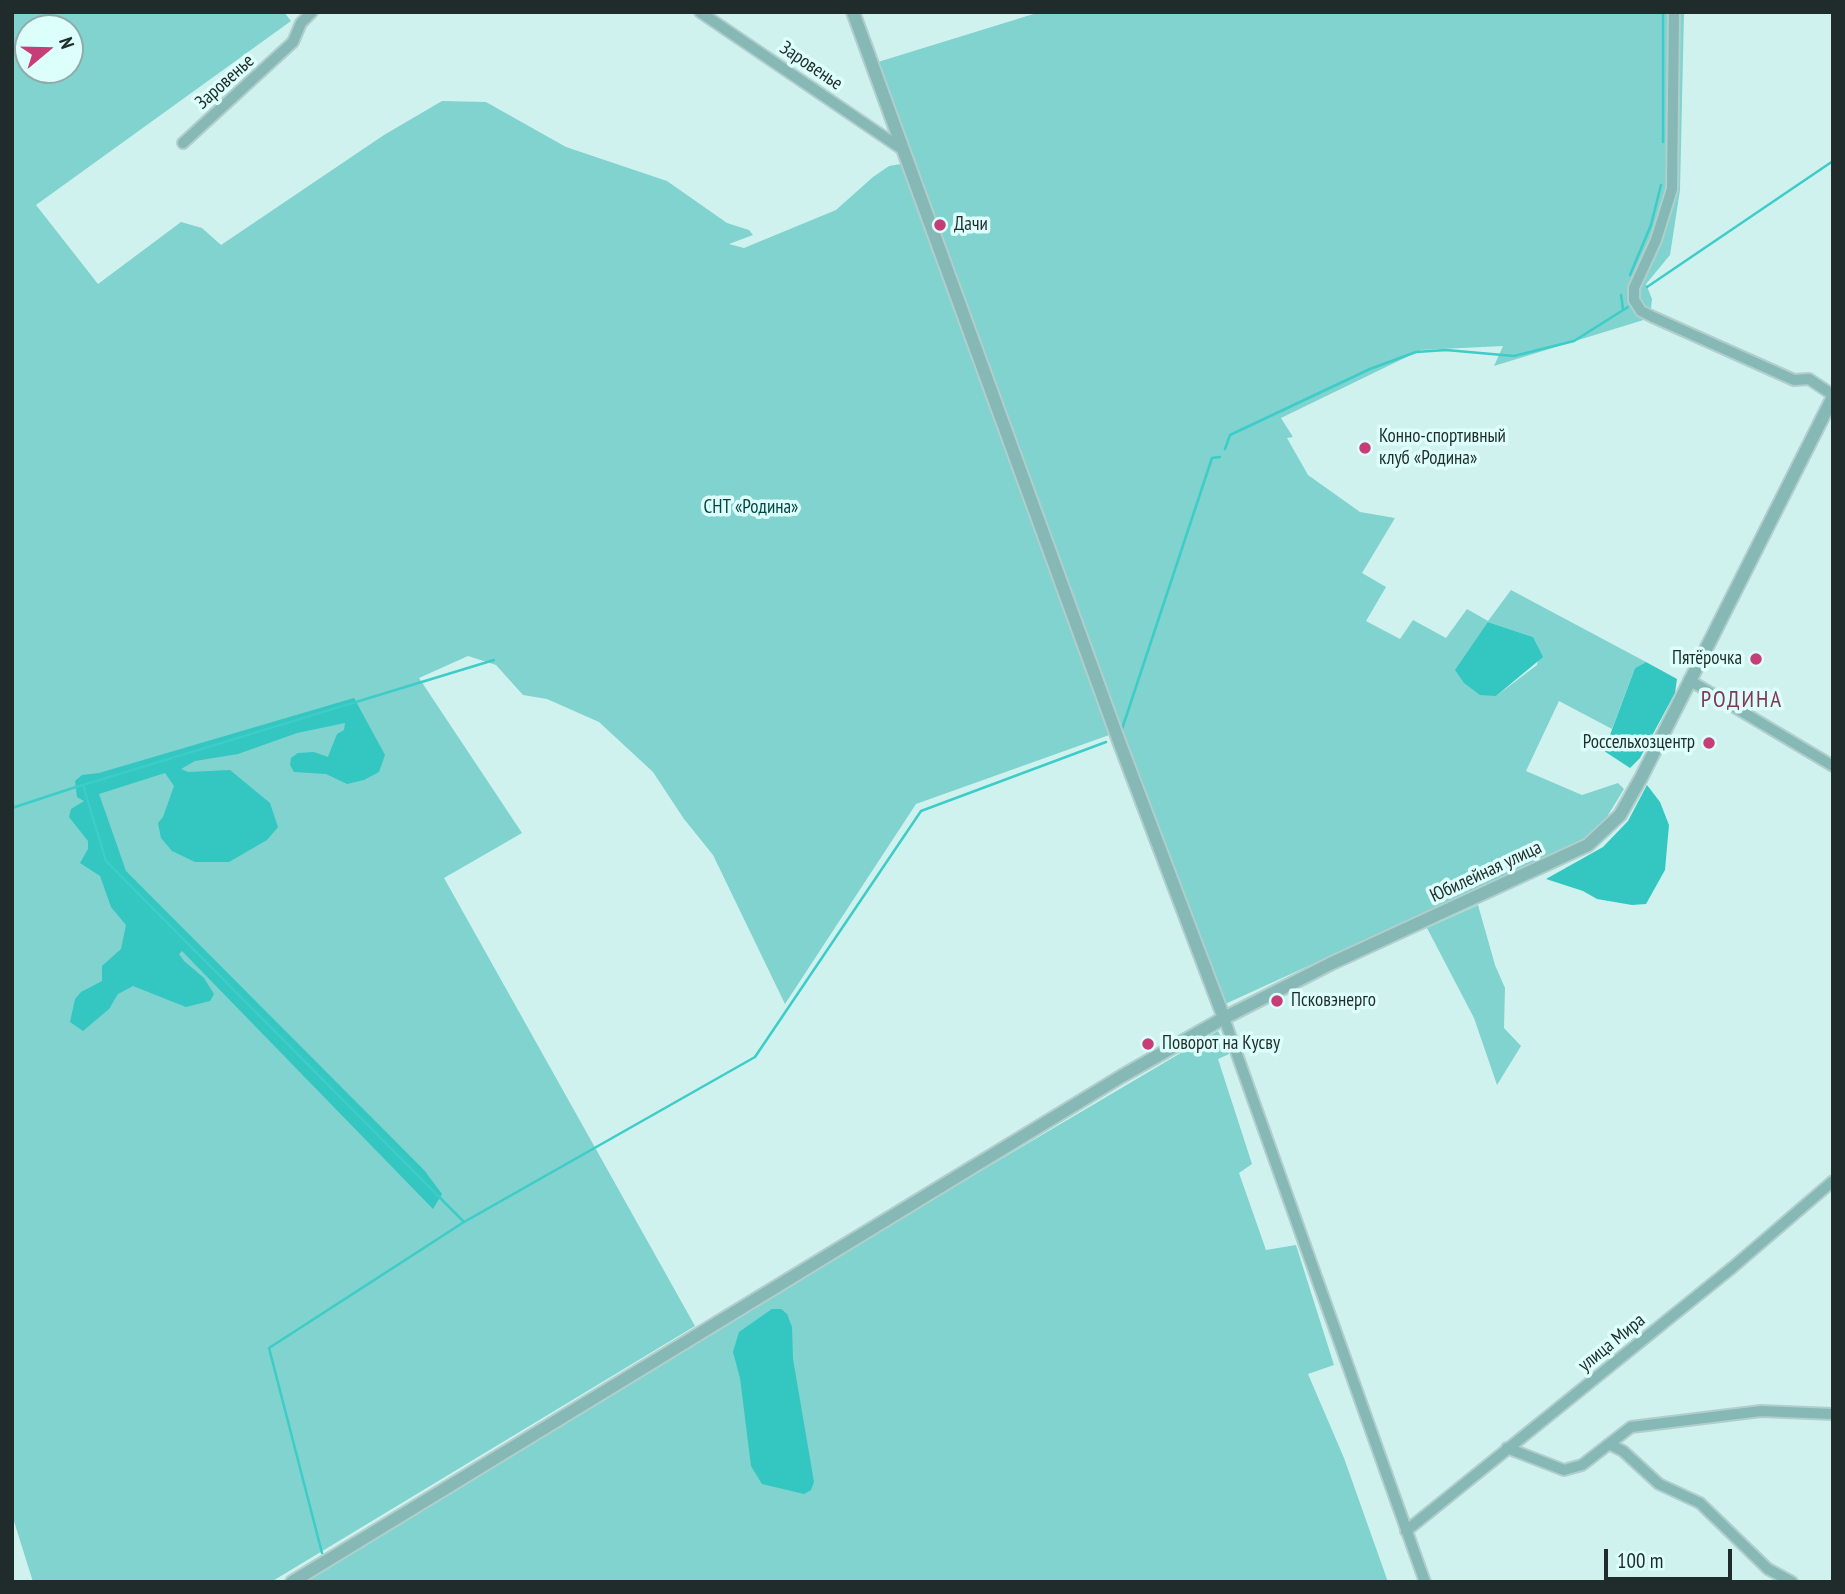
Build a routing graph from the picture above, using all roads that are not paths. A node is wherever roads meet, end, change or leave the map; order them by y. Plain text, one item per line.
1 (312, 12) edge
2 (700, 12) edge
3 (853, 12) edge
4 (1674, 12) edge
5 (183, 143) dead end
6 (902, 149) junction
7 (1833, 396) edge
8 (1689, 680) junction
9 (1833, 766) edge
10 (1224, 1018) junction
11 (1832, 1180) edge
12 (1833, 1196) edge
13 (1833, 1414) edge
14 (1609, 1444) junction
15 (1507, 1448) junction
16 (1406, 1531) junction
17 (292, 1582) edge
18 (1425, 1582) edge
19 (1792, 1582) edge

1 - 5 street, Заровенье
2 - 6 street, Заровенье
3 - 6 street
4 - 7 street
6 - 10 street
7 - 8 street, Юбилейная улица
8 - 9 street
8 - 10 street, Юбилейная улица
10 - 16 street
10 - 17 street, Юбилейная улица
11 - 12 street
11 - 15 street, улица Мира
13 - 14 street
14 - 15 street
14 - 19 street
15 - 16 street, улица Мира
16 - 18 street

